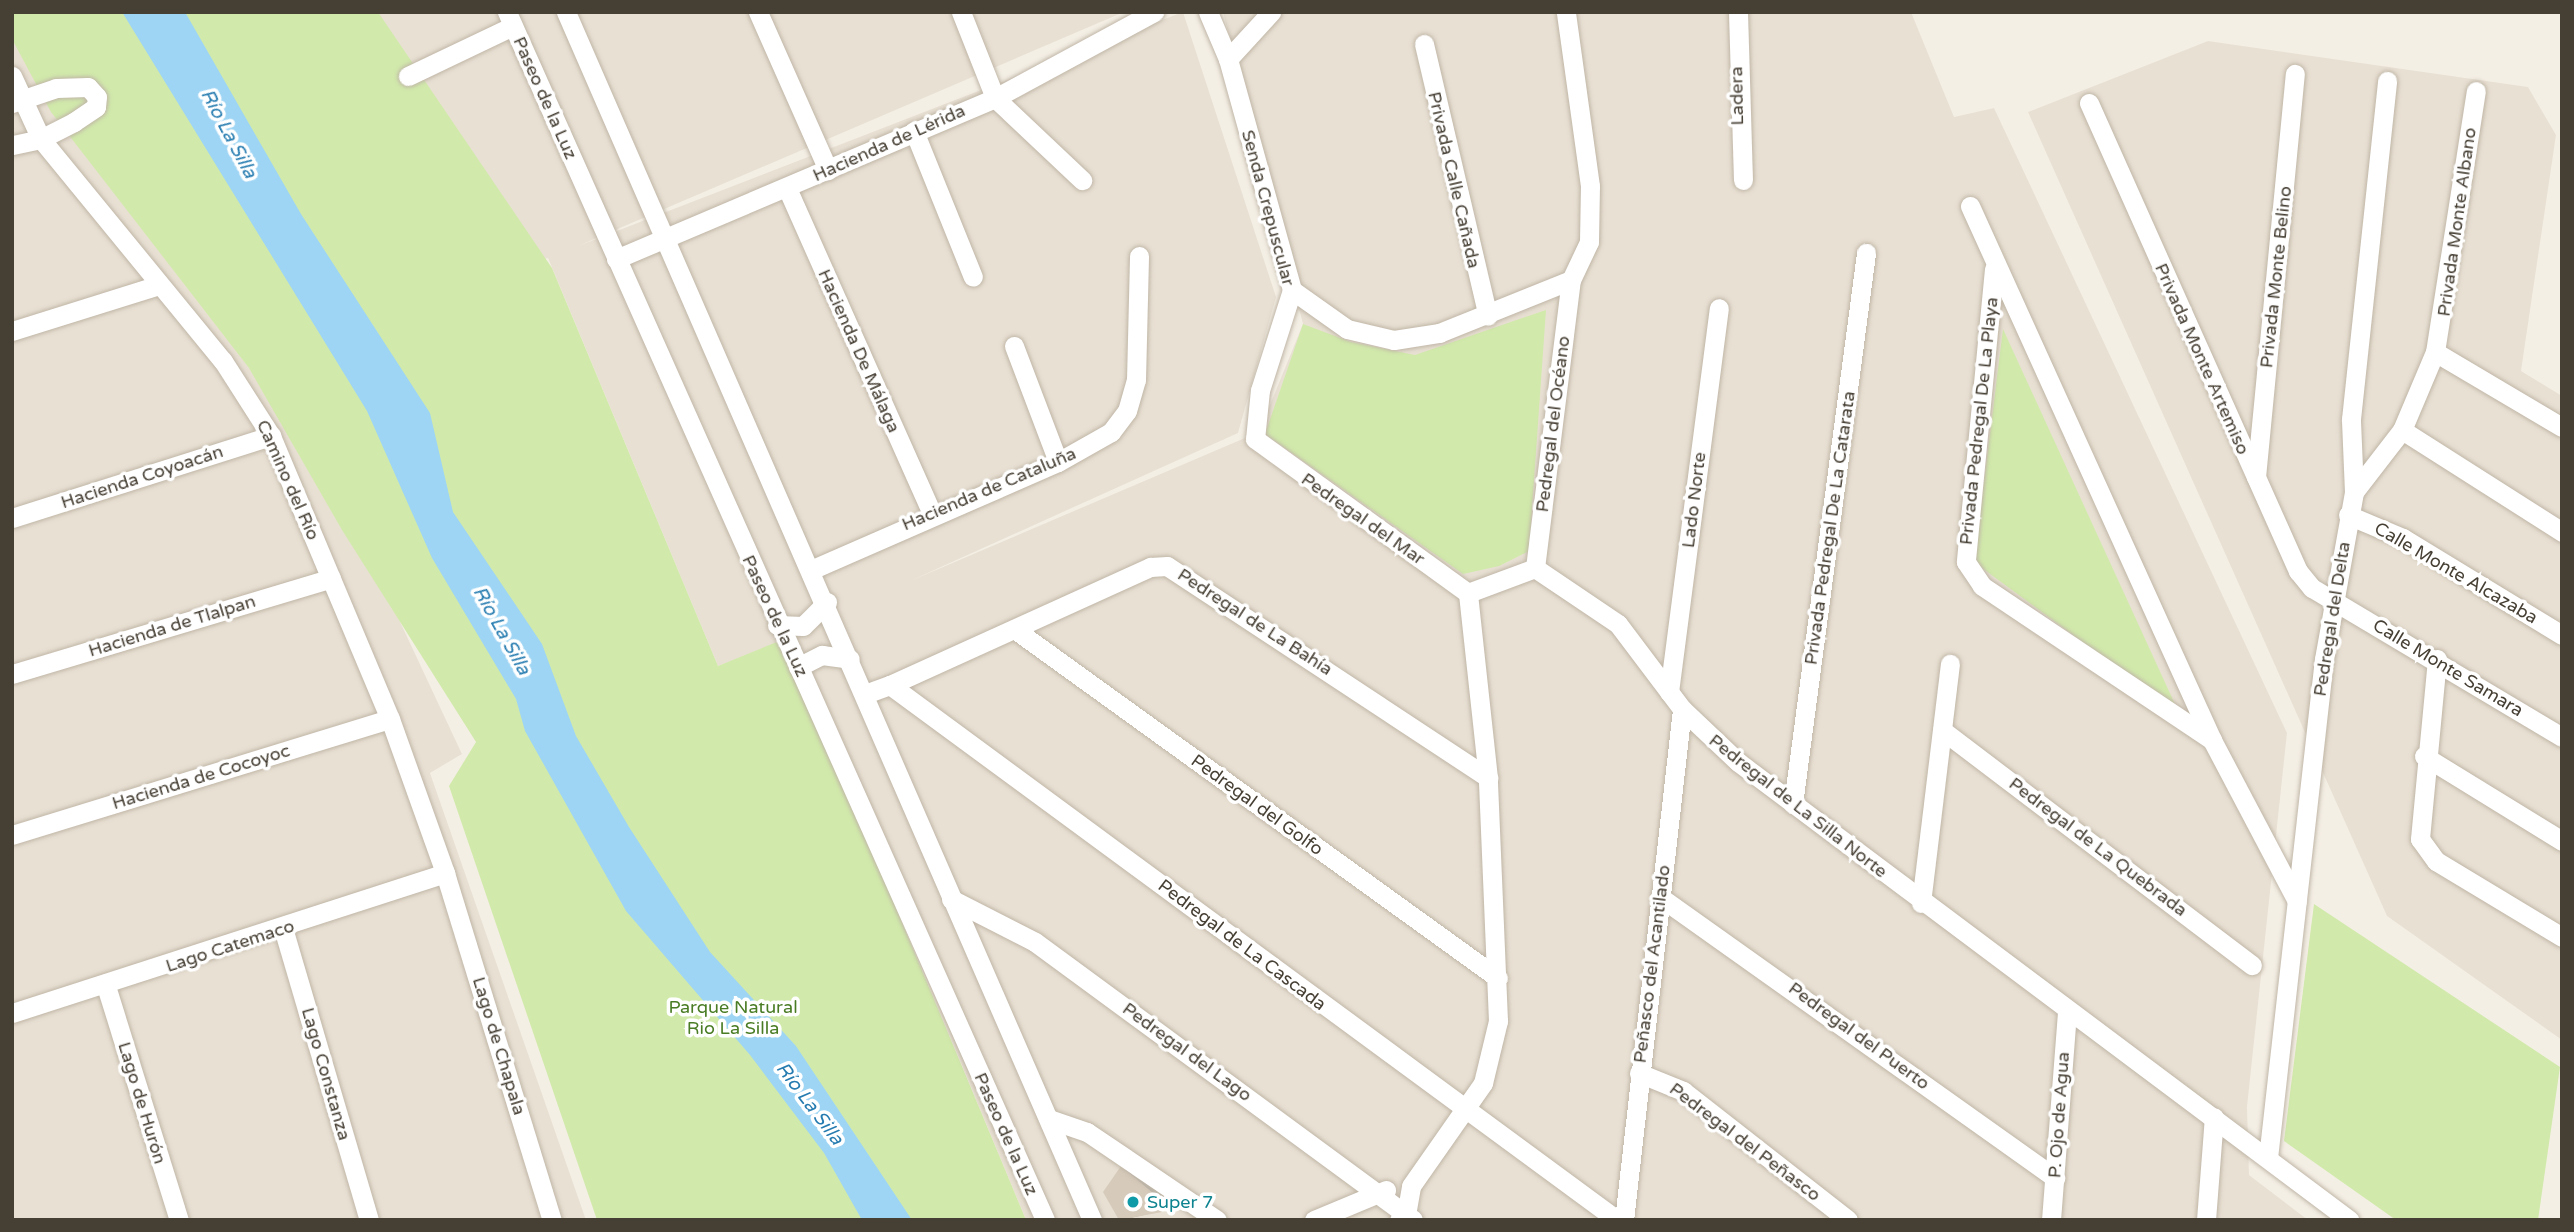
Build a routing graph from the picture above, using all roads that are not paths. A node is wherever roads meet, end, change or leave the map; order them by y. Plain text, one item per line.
1 (566, 12) edge
2 (758, 12) edge
3 (961, 12) edge
4 (1154, 12) edge
5 (1208, 12) edge
6 (1271, 12) edge
7 (1566, 12) edge
8 (1738, 12) edge
9 (510, 19) edge
10 (1424, 44) dead end
11 (1228, 59) junction
12 (2295, 74) dead end
13 (408, 75) dead end
14 (12, 76) edge
15 (2387, 81) dead end
16 (2476, 91) dead end
17 (995, 98) junction
18 (16, 102) edge
19 (2089, 103) dead end
20 (914, 131) junction
21 (41, 139) junction
22 (12, 145) edge
23 (828, 170) junction
24 (1082, 180) dead end
25 (1743, 180) dead end
26 (787, 188) junction
27 (1970, 206) dead end
28 (666, 241) junction
29 (1866, 253) dead end
30 (1139, 256) dead end
31 (616, 259) junction
32 (1994, 268) junction
33 (973, 277) dead end
34 (1571, 280) junction
35 (156, 286) junction
36 (1292, 290) junction
37 (1719, 308) dead end
38 (1488, 316) junction
39 (12, 331) edge
40 (1014, 346) dead end
41 (2435, 352) junction
42 (2562, 427) edge
43 (2402, 430) junction
44 (271, 436) junction
45 (1258, 445) joint
46 (1058, 463) junction
47 (2256, 481) junction
48 (2354, 492) junction
49 (932, 513) junction
50 (2348, 515) junction
51 (12, 518) edge
52 (2562, 532) edge
53 (1535, 568) junction
54 (813, 569) junction
55 (331, 578) junction
56 (1468, 593) junction
57 (2333, 600) junction
58 (827, 602) junction
59 (777, 625) junction
60 (1017, 631) junction
61 (2562, 635) edge
62 (850, 659) junction
63 (2437, 659) junction
64 (1950, 664) dead end
65 (798, 667) junction
66 (12, 674) edge
67 (890, 685) junction
68 (1669, 692) junction
69 (865, 694) junction
70 (1682, 709) junction
71 (390, 719) junction
72 (1942, 730) junction
73 (2562, 737) edge
74 (2212, 740) junction
75 (2424, 756) junction
76 (1488, 778) junction
77 (1793, 804) junction
78 (12, 835) edge
79 (2562, 841) edge
80 (445, 873) junction
81 (1660, 897) junction
82 (951, 899) junction
83 (2297, 901) junction
84 (1921, 903) junction
85 (283, 928) junction
86 (2562, 937) edge
87 (2252, 965) dead end
88 (1498, 978) junction
89 (106, 986) junction
90 (2067, 1010) junction
91 (12, 1013) edge
92 (1639, 1073) junction
93 (1464, 1110) junction
94 (2214, 1117) junction
95 (1049, 1119) junction
96 (2268, 1158) junction
97 (2055, 1178) junction
98 (1411, 1186) junction
99 (1378, 1192) junction
100 (1406, 1218) edge
101 (179, 1220) edge
102 (369, 1220) edge
103 (552, 1220) edge
104 (1045, 1220) edge
105 (1093, 1220) edge
106 (1217, 1220) edge
107 (1314, 1220) edge
108 (1616, 1220) edge
109 (1624, 1220) edge
110 (1847, 1220) edge
111 (2051, 1220) edge
112 (2206, 1220) edge
113 (2349, 1220) edge

1 - 28 street
2 - 23 street
3 - 17 street
4 - 17 street, Hacienda de Lérida
5 - 11 street, Senda Crepuscular
6 - 11 street
7 - 34 street, Pedregal del Océano
8 - 25 street, Ladera
9 - 13 street
9 - 31 street, Paseo de la Luz
10 - 38 street, Privada Calle Cañada
11 - 36 street, Senda Crepuscular
12 - 47 street, Privada Monte Belino
14 - 18 street, Camino del Río
15 - 48 street, Pedregal del Delta
16 - 41 street, Privada Monte Albano
17 - 20 street, Hacienda de Lérida
17 - 24 street
18 - 21 street, Camino del Río
18 - 21 street
19 - 47 street, Privada Monte Artemiso
20 - 23 street, Hacienda de Lérida
20 - 33 street
21 - 22 street
21 - 35 street, Camino del Río
23 - 26 street, Hacienda de Lérida
26 - 28 street, Hacienda de Lérida
26 - 49 street, Hacienda De Málaga
27 - 32 street, Privada Pedregal De La Playa
28 - 31 street, Hacienda de Lérida
28 - 54 street
29 - 77 street, Privada Pedregal De La Catarata
30 - 46 street, Hacienda de Cataluña
31 - 59 street, Paseo de la Luz
32 - 74 street, Privada Pedregal De La Playa
32 - 74 street, Privada Pedregal De La Playa
34 - 38 street
34 - 53 street, Pedregal del Océano
35 - 39 street
35 - 44 street, Camino del Río
36 - 38 street
36 - 45 street, Senda Crepuscular
37 - 68 street, Lado Norte
40 - 46 street
41 - 42 street
41 - 43 street, Privada Monte Albano
43 - 48 street, Privada Monte Albano
43 - 52 street
44 - 51 street, Hacienda Coyoacán
44 - 55 street, Camino del Río
45 - 56 street, Pedregal del Mar
46 - 49 street, Hacienda de Cataluña
47 - 57 street, Privada Monte Artemiso
48 - 50 street, Pedregal del Delta
49 - 54 street, Hacienda de Cataluña
50 - 57 street, Pedregal del Delta
50 - 61 street, Calle Monte Alcazaba
53 - 56 street
53 - 68 street, Pedregal de La Silla Norte
54 - 58 street
55 - 66 street, Hacienda de Tlalpan
55 - 71 street, Camino del Río
56 - 76 street
57 - 63 street, Calle Monte Samara
57 - 83 street, Pedregal del Delta
58 - 59 street
58 - 62 street
59 - 65 street, Paseo de la Luz
60 - 67 street, Pedregal de La Bahía
60 - 76 street, Pedregal de La Bahía
60 - 88 street, Pedregal del Golfo
62 - 65 street
62 - 69 street
63 - 73 street, Calle Monte Samara
63 - 75 street
64 - 72 street
65 - 104 street, Paseo de la Luz
67 - 69 street
67 - 93 street, Pedregal de La Cascada
68 - 70 street, Pedregal de La Silla Norte
69 - 82 street
70 - 77 street, Pedregal de La Silla Norte
70 - 81 street, Peñasco del Acantilado
71 - 78 street, Hacienda de Cocoyoc
71 - 80 street, Camino del Río
72 - 84 street
72 - 87 street, Pedregal de La Quebrada
74 - 83 street, Privada Pedregal De La Playa
75 - 79 street
75 - 86 street
76 - 88 street
77 - 84 street, Pedregal de La Silla Norte
80 - 85 street, Lago Catemaco
80 - 103 street, Lago de Chapala
81 - 92 street, Peñasco del Acantilado
81 - 97 street, Pedregal del Puerto
82 - 95 street
82 - 99 street, Pedregal del Lago
83 - 96 street, Pedregal del Delta
84 - 90 street, Pedregal de La Silla Norte
85 - 89 street, Lago Catemaco
85 - 102 street, Lago Constanza
88 - 93 street
89 - 91 street, Lago Catemaco
89 - 101 street, Lago de Hurón
90 - 94 street, Pedregal de La Silla Norte
90 - 97 street, P. Ojo de Agua
92 - 109 street, Peñasco del Acantilado
92 - 110 street, Pedregal del Peñasco
93 - 98 street
93 - 108 street, Pedregal de La Cascada
94 - 96 street, Pedregal de La Silla Norte
94 - 112 street
95 - 105 street
95 - 106 street
96 - 113 street, Pedregal de La Silla Norte
97 - 111 street, P. Ojo de Agua
98 - 99 street
98 - 100 street
99 - 100 street, Pedregal del Lago
99 - 107 street

